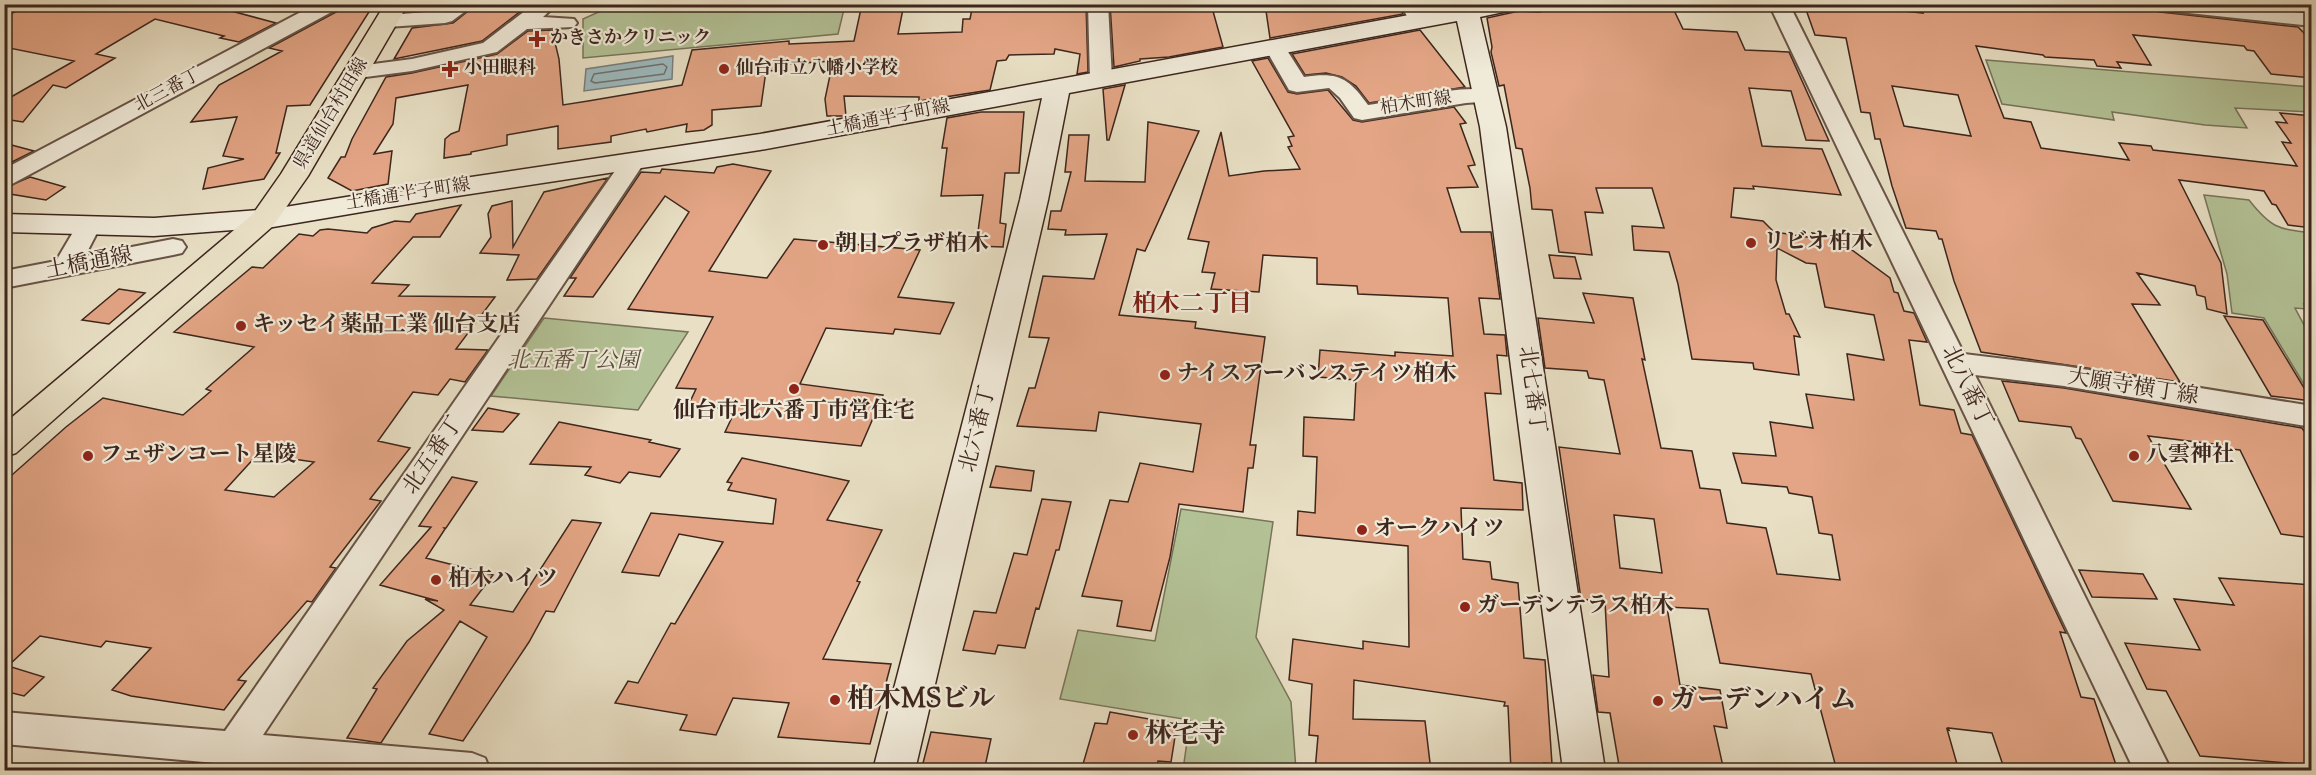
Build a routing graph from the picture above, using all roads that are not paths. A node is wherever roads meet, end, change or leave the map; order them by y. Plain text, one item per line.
1 (332, 4) edge
2 (465, 4) edge
3 (547, 4) edge
4 (1098, 4) edge
5 (1510, 4) edge
6 (1779, 4) edge
7 (2160, 4) edge
8 (1467, 12) junction
9 (392, 13) edge
10 (1414, 13) edge
11 (2312, 20) edge
12 (523, 22) junction
13 (567, 23) dead end
14 (1276, 48) junction
15 (358, 72) junction
16 (1101, 79) junction
17 (1057, 87) junction
18 (1486, 96) junction
19 (633, 163) junction
20 (4, 179) edge
21 (263, 220) junction
22 (4, 223) edge
23 (88, 226) junction
24 (173, 247) dead end
25 (65, 269) junction
26 (4, 280) edge
27 (1954, 363) junction
28 (2312, 417) edge
29 (4, 444) edge
30 (4, 728) edge
31 (234, 748) junction
32 (472, 771) edge
33 (894, 771) edge
34 (1584, 771) edge
35 (2153, 771) edge

1 - 20 street, 北三番丁
2 - 9 street
3 - 12 street
4 - 16 street
5 - 8 street, 土橋通半子町線
6 - 27 street, 北八番丁
7 - 11 street
8 - 10 street, 土橋通半子町線
8 - 18 street, 北七番丁
9 - 15 main road, 県道仙台村田線
10 - 14 street, 土橋通半子町線
12 - 13 street
12 - 15 street
14 - 16 street, 土橋通半子町線
14 - 18 street, 柏木町線
15 - 21 main road, 県道仙台村田線
16 - 17 street, 土橋通半子町線
17 - 19 street, 土橋通半子町線
17 - 33 street, 北六番丁
18 - 34 street, 北七番丁
19 - 21 street, 土橋通半子町線
19 - 31 street, 北五番丁
21 - 23 street, 土橋通半子町線
21 - 29 main road, 県道仙台村田線
22 - 23 street, 土橋通半子町線
23 - 25 street
24 - 25 street, 土橋通線
25 - 26 street, 土橋通線
27 - 28 street, 大願寺横丁線
27 - 35 street, 北八番丁
30 - 31 street
31 - 32 street

